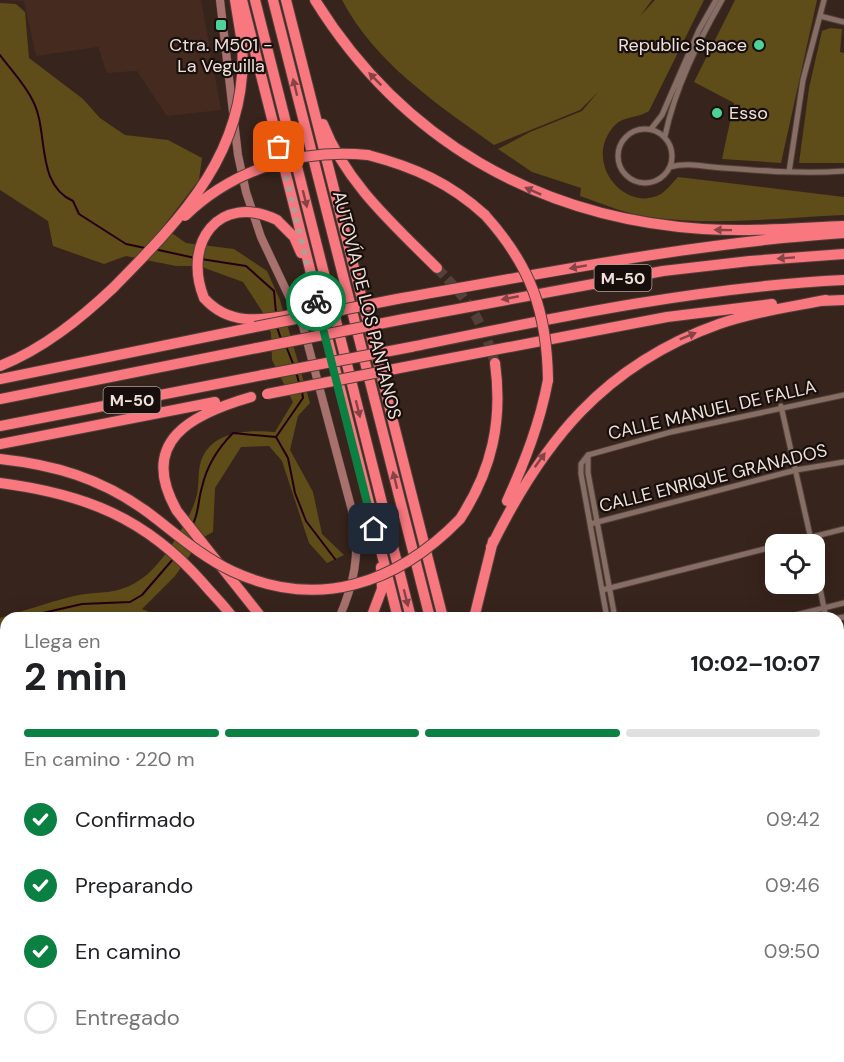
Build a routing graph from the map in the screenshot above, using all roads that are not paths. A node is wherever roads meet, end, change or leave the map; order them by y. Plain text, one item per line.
1 (220, 0) edge
2 (235, 0) edge
3 (242, 0) edge
4 (255, 0) edge
5 (273, 0) edge
6 (286, 0) edge
7 (315, 0) edge
8 (716, 0) edge
9 (722, 0) edge
10 (824, 0) edge
11 (820, 16) junction
12 (844, 22) edge
13 (304, 67) junction
14 (651, 129) junction
15 (665, 136) junction
16 (672, 150) junction
17 (685, 163) junction
18 (670, 167) junction
19 (844, 171) edge
20 (789, 172) junction
21 (844, 226) edge
22 (844, 233) edge
23 (844, 254) edge
24 (437, 268) tunnel mouth
25 (127, 274) junction
26 (310, 276) junction
27 (844, 280) edge
28 (397, 299) junction
29 (826, 300) junction
30 (844, 300) edge
31 (495, 363) tunnel mouth
32 (0, 366) edge
33 (0, 379) edge
34 (844, 395) edge
35 (250, 397) junction
36 (0, 399) edge
37 (782, 406) junction
38 (0, 426) edge
39 (0, 444) edge
40 (0, 459) edge
41 (844, 462) edge
42 (796, 470) junction
43 (0, 483) edge
44 (594, 523) junction
45 (844, 529) edge
46 (810, 534) edge
47 (820, 534) edge
48 (491, 547) junction
49 (765, 548) edge
50 (380, 552) junction
51 (610, 588) junction
52 (602, 590) junction
53 (822, 594) edge
54 (214, 596) junction
55 (844, 603) edge
56 (825, 607) junction
57 (224, 612) edge
58 (228, 612) edge
59 (257, 612) edge
60 (341, 612) edge
61 (375, 612) edge
62 (396, 612) edge
63 (409, 612) edge
64 (428, 612) edge
65 (441, 612) edge
66 (475, 612) edge
67 (606, 612) edge
68 (614, 612) edge
69 (806, 612) edge
70 (825, 612) edge

1 - 60 street
2 - 25 highway, bridge
3 - 26 highway
4 -> 63 highway, AUTOVÍA DE LOS PANTANOS
64 -> 5 highway, AUTOVÍA DE LOS PANTANOS
6 - 13 highway
21 -> 7 highway
8 - 14 street
9 - 15 street
10 - 11 street
11 - 12 street
11 - 20 street
13 - 24 highway
13 - 65 highway
14 - 15 street
14 - 18 street
15 - 16 street
16 - 17 street
16 - 18 street
17 - 18 street
17 - 20 street
19 - 20 street
22 -> 28 highway
23 -> 36 highway, M-50, bridge
25 - 32 highway, bridge
25 - 48 highway, bridge
26 - 28 highway, bridge
26 - 50 highway
27 - 38 highway, M-50, bridge
28 - 33 highway, bridge
29 - 30 highway
29 - 35 highway, M-50, bridge
48 -> 29 highway
31 - 40 highway, bridge
34 - 37 street, CALLE MANUEL DE FALLA
35 - 39 highway, M-50
35 - 59 highway, bridge
37 - 42 street
37 - 44 street, CALLE MANUEL DE FALLA
41 - 42 street, CALLE ENRIQUE GRANADOS
42 - 44 street, CALLE ENRIQUE GRANADOS
42 - 46 street
43 - 54 highway
44 - 51 street
44 - 52 street
45 - 47 street
48 - 66 highway
49 - 51 street
50 - 61 highway
50 - 62 highway
51 - 52 street
51 - 68 street
52 - 67 street
53 - 56 street
54 - 57 highway
54 - 58 highway
55 - 56 street
56 - 69 street
56 - 70 street

